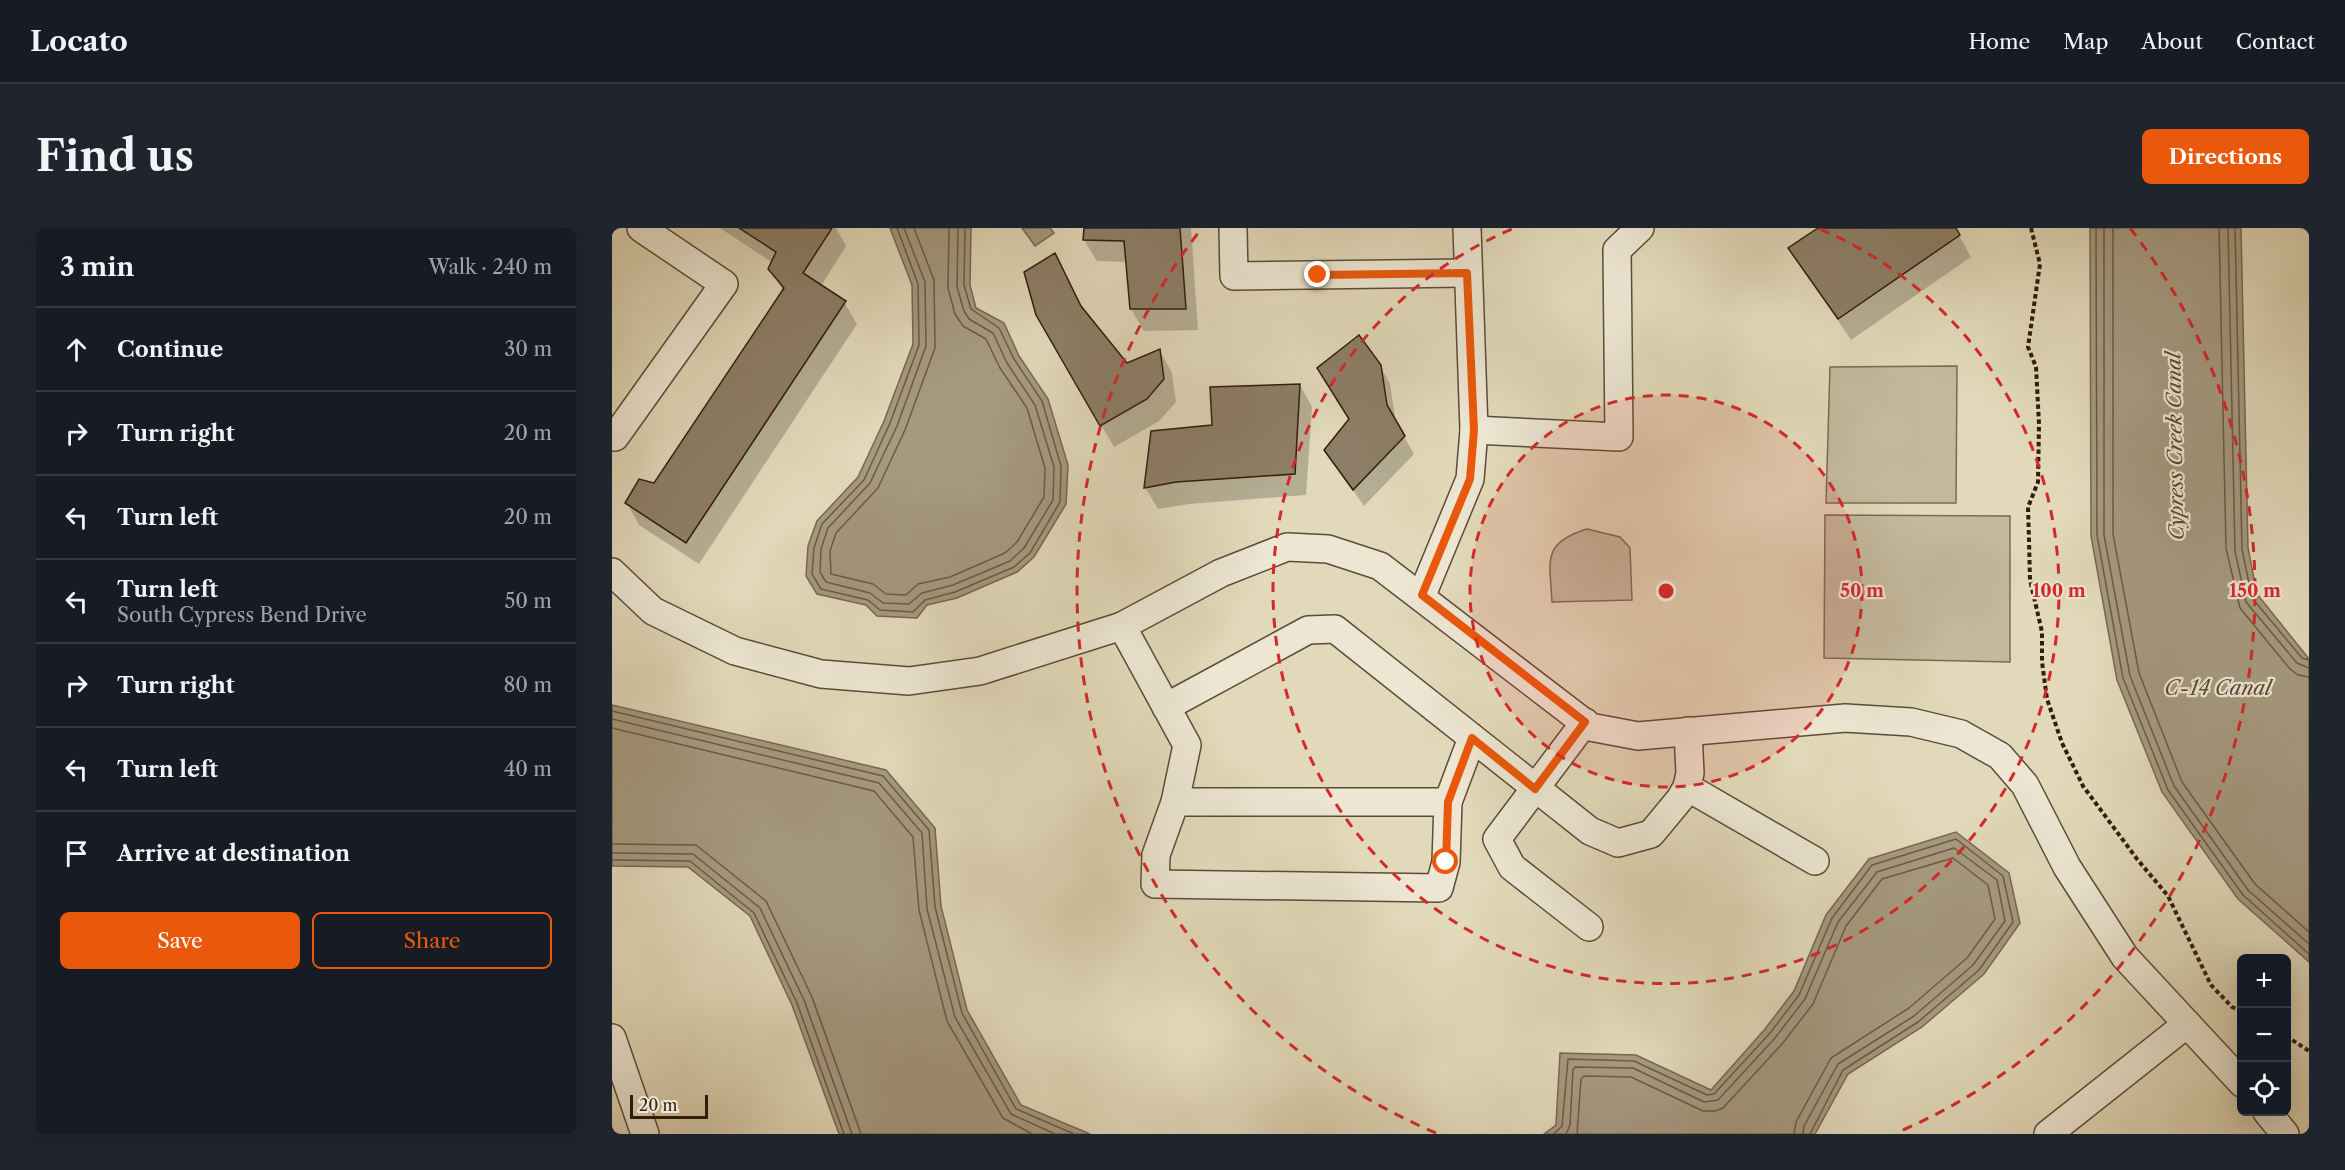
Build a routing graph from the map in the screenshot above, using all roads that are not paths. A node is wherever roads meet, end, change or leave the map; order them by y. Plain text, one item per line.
1 (641, 228) edge
2 (1233, 228) edge
3 (1467, 228) edge
4 (1640, 228) edge
5 (1467, 273) junction
6 (1474, 430) junction
7 (612, 432) edge
8 (612, 572) edge
9 (1422, 595) junction
10 (1122, 626) junction
11 (1166, 707) junction
12 (1585, 722) junction
13 (1688, 731) junction
14 (1472, 738) junction
15 (1687, 787) junction
16 (1535, 789) junction
17 (1175, 802) junction
18 (1448, 802) junction
19 (1815, 861) dead end
20 (1589, 927) dead end
21 (2187, 1024) junction
22 (612, 1038) edge
23 (2237, 1079) edge
24 (2270, 1116) edge
25 (645, 1134) edge
26 (2048, 1134) edge
27 (2285, 1134) edge

1 - 7 street
2 - 5 street
3 - 5 street
4 - 6 street
5 - 6 street
6 - 9 street
8 - 10 street
9 - 10 street
9 - 12 street
10 - 11 street
11 - 14 street
11 - 17 street
12 - 13 street
12 - 16 street
13 - 15 street
13 - 21 street
14 - 16 street
14 - 18 street
15 - 16 street
15 - 19 street
16 - 20 street
17 - 18 street
17 - 18 street
21 - 23 street
21 - 26 street
22 - 25 street
24 - 27 street

